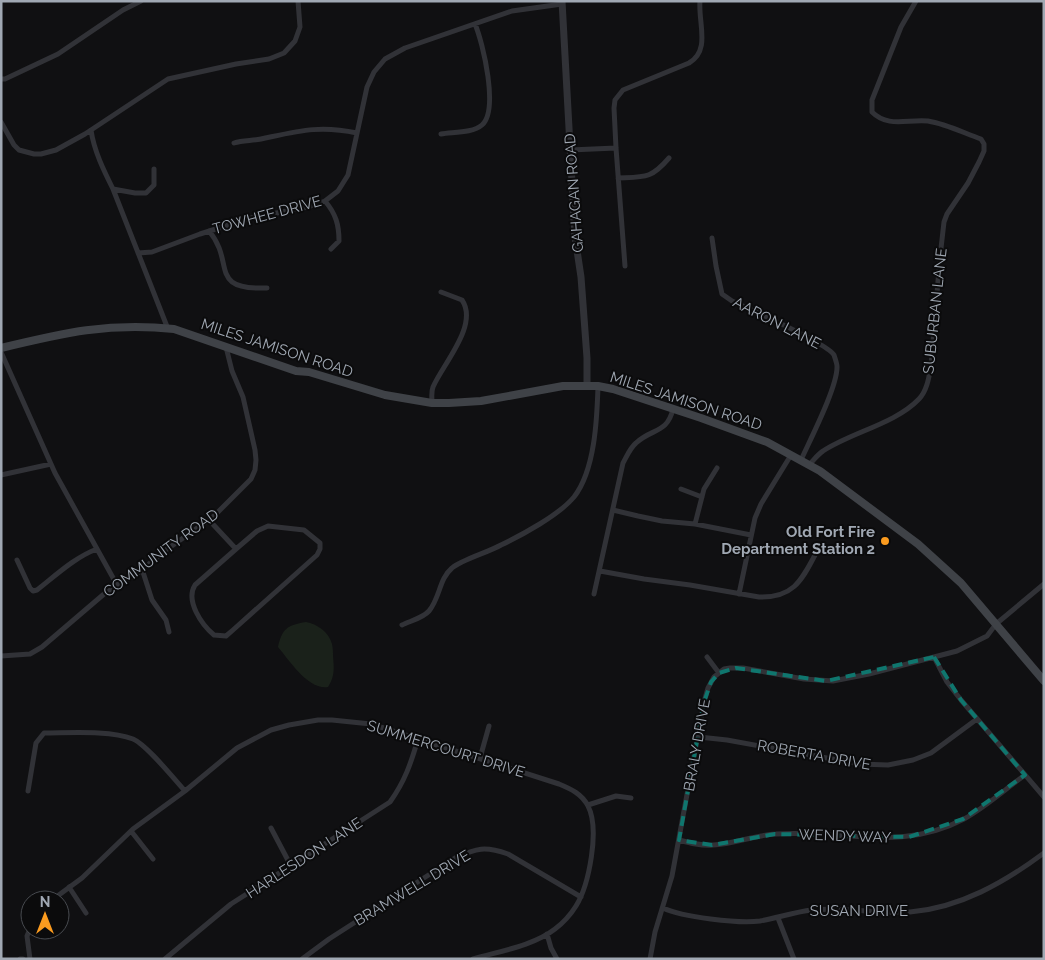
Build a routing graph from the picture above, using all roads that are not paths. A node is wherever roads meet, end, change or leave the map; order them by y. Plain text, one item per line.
1 (141, 1) edge
2 (298, 1) edge
3 (700, 1) edge
4 (916, 1) edge
5 (562, 3) edge
6 (475, 24) junction
7 (1, 79) edge
8 (1, 122) edge
9 (91, 130) junction
10 (357, 133) junction
11 (441, 134) dead end
12 (234, 143) dead end
13 (616, 148) junction
14 (570, 150) junction
15 (669, 158) dead end
16 (154, 169) dead end
17 (618, 178) junction
18 (113, 190) junction
19 (325, 201) junction
20 (209, 231) junction
21 (712, 238) dead end
22 (331, 249) dead end
23 (138, 253) junction
24 (625, 266) dead end
25 (267, 288) dead end
26 (441, 292) dead end
27 (168, 329) junction
28 (226, 347) junction
29 (1, 348) edge
30 (1, 352) edge
31 (588, 386) junction
32 (598, 386) junction
33 (432, 403) junction
34 (673, 409) junction
35 (792, 455) junction
36 (801, 460) junction
37 (51, 464) junction
38 (810, 464) junction
39 (717, 468) dead end
40 (1, 474) edge
41 (681, 490) dead end
42 (702, 497) junction
43 (613, 510) junction
44 (209, 520) junction
45 (695, 524) junction
46 (751, 535) junction
47 (97, 549) junction
48 (236, 549) junction
49 (815, 555) dead end
50 (17, 560) dead end
51 (142, 569) junction
52 (600, 571) junction
53 (1044, 584) edge
54 (117, 585) junction
55 (594, 594) dead end
56 (739, 594) junction
57 (996, 624) junction
58 (402, 625) dead end
59 (169, 632) dead end
60 (1, 656) edge
61 (707, 657) dead end
62 (934, 657) junction
63 (719, 672) junction
64 (1044, 681) edge
65 (977, 719) junction
66 (489, 726) dead end
67 (699, 736) junction
68 (418, 739) junction
69 (480, 758) junction
70 (1025, 775) junction
71 (28, 791) dead end
72 (185, 791) junction
73 (631, 798) dead end
74 (1044, 798) edge
75 (588, 805) junction
76 (271, 828) dead end
77 (131, 831) junction
78 (679, 840) junction
79 (1044, 853) edge
80 (153, 859) dead end
81 (291, 866) junction
82 (70, 887) junction
83 (66, 890) edge
84 (580, 897) junction
85 (663, 908) junction
86 (86, 913) dead end
87 (778, 918) junction
88 (547, 934) junction
89 (28, 940) edge
90 (30, 959) edge
91 (165, 959) edge
92 (302, 959) edge
93 (473, 959) edge
94 (558, 959) edge
95 (650, 959) edge
96 (794, 959) edge

1 - 7 street
2 - 9 street
3 - 13 street
4 - 38 street, SUBURBAN LANE
5 - 6 street, TOWHEE DRIVE
5 - 14 street, GAHAGAN ROAD
6 - 10 street, TOWHEE DRIVE
6 - 11 street
8 - 9 street
9 - 18 street
10 - 12 street
10 - 19 street, TOWHEE DRIVE
13 - 14 street
13 - 17 street
14 - 31 street, GAHAGAN ROAD
15 - 17 street
16 - 18 street
17 - 24 street
18 - 23 street
19 - 20 street, TOWHEE DRIVE
19 - 22 street
20 - 23 street, TOWHEE DRIVE
20 - 25 street
21 - 36 street, AARON LANE
23 - 27 street
26 - 33 street
27 - 28 main road, MILES JAMISON ROAD
27 - 29 main road, MILES JAMISON ROAD
28 - 33 main road, MILES JAMISON ROAD
28 - 44 street, COMMUNITY ROAD
30 - 37 street
31 - 32 main road, MILES JAMISON ROAD
31 - 33 main road, MILES JAMISON ROAD
32 - 34 main road, MILES JAMISON ROAD
32 - 58 street
34 - 35 main road, MILES JAMISON ROAD
34 - 43 street
35 - 36 main road, MILES JAMISON ROAD
35 - 46 street
36 - 38 main road, MILES JAMISON ROAD
37 - 40 street
37 - 47 street
38 - 57 main road, MILES JAMISON ROAD
39 - 42 street
41 - 42 street
42 - 45 street
43 - 45 street
43 - 52 street
44 - 48 street
44 - 51 street, COMMUNITY ROAD
45 - 46 street
46 - 56 street
47 - 50 street
47 - 54 street
48 - 48 street
49 - 56 street
51 - 54 street, COMMUNITY ROAD
51 - 59 street
52 - 55 street
52 - 56 street
53 - 57 street
54 - 60 street, COMMUNITY ROAD
57 - 62 street
57 - 64 main road, MILES JAMISON ROAD
61 - 63 street
62 - 63 street
62 - 65 street
63 - 67 street, BRALY DRIVE
65 - 67 street, ROBERTA DRIVE
65 - 70 street
66 - 69 street
67 - 78 street, BRALY DRIVE
68 - 69 street, SUMMERCOURT DRIVE
68 - 72 street, SUMMERCOURT DRIVE
68 - 81 street, HARLESDON LANE
69 - 75 street, SUMMERCOURT DRIVE
70 - 74 street
70 - 78 street, WENDY WAY
71 - 72 street
72 - 77 street, SUMMERCOURT DRIVE
73 - 75 street
75 - 84 street
76 - 81 street
77 - 80 street
77 - 82 street, SUMMERCOURT DRIVE
78 - 85 street, BRALY DRIVE
79 - 87 street, SUSAN DRIVE
81 - 91 street, HARLESDON LANE
82 - 83 street, SUMMERCOURT DRIVE
82 - 86 street
84 - 88 street
84 - 92 street, BRAMWELL DRIVE
85 - 87 street, SUSAN DRIVE
85 - 95 street, BRALY DRIVE
87 - 96 street
88 - 93 street
88 - 94 street
89 - 90 street

